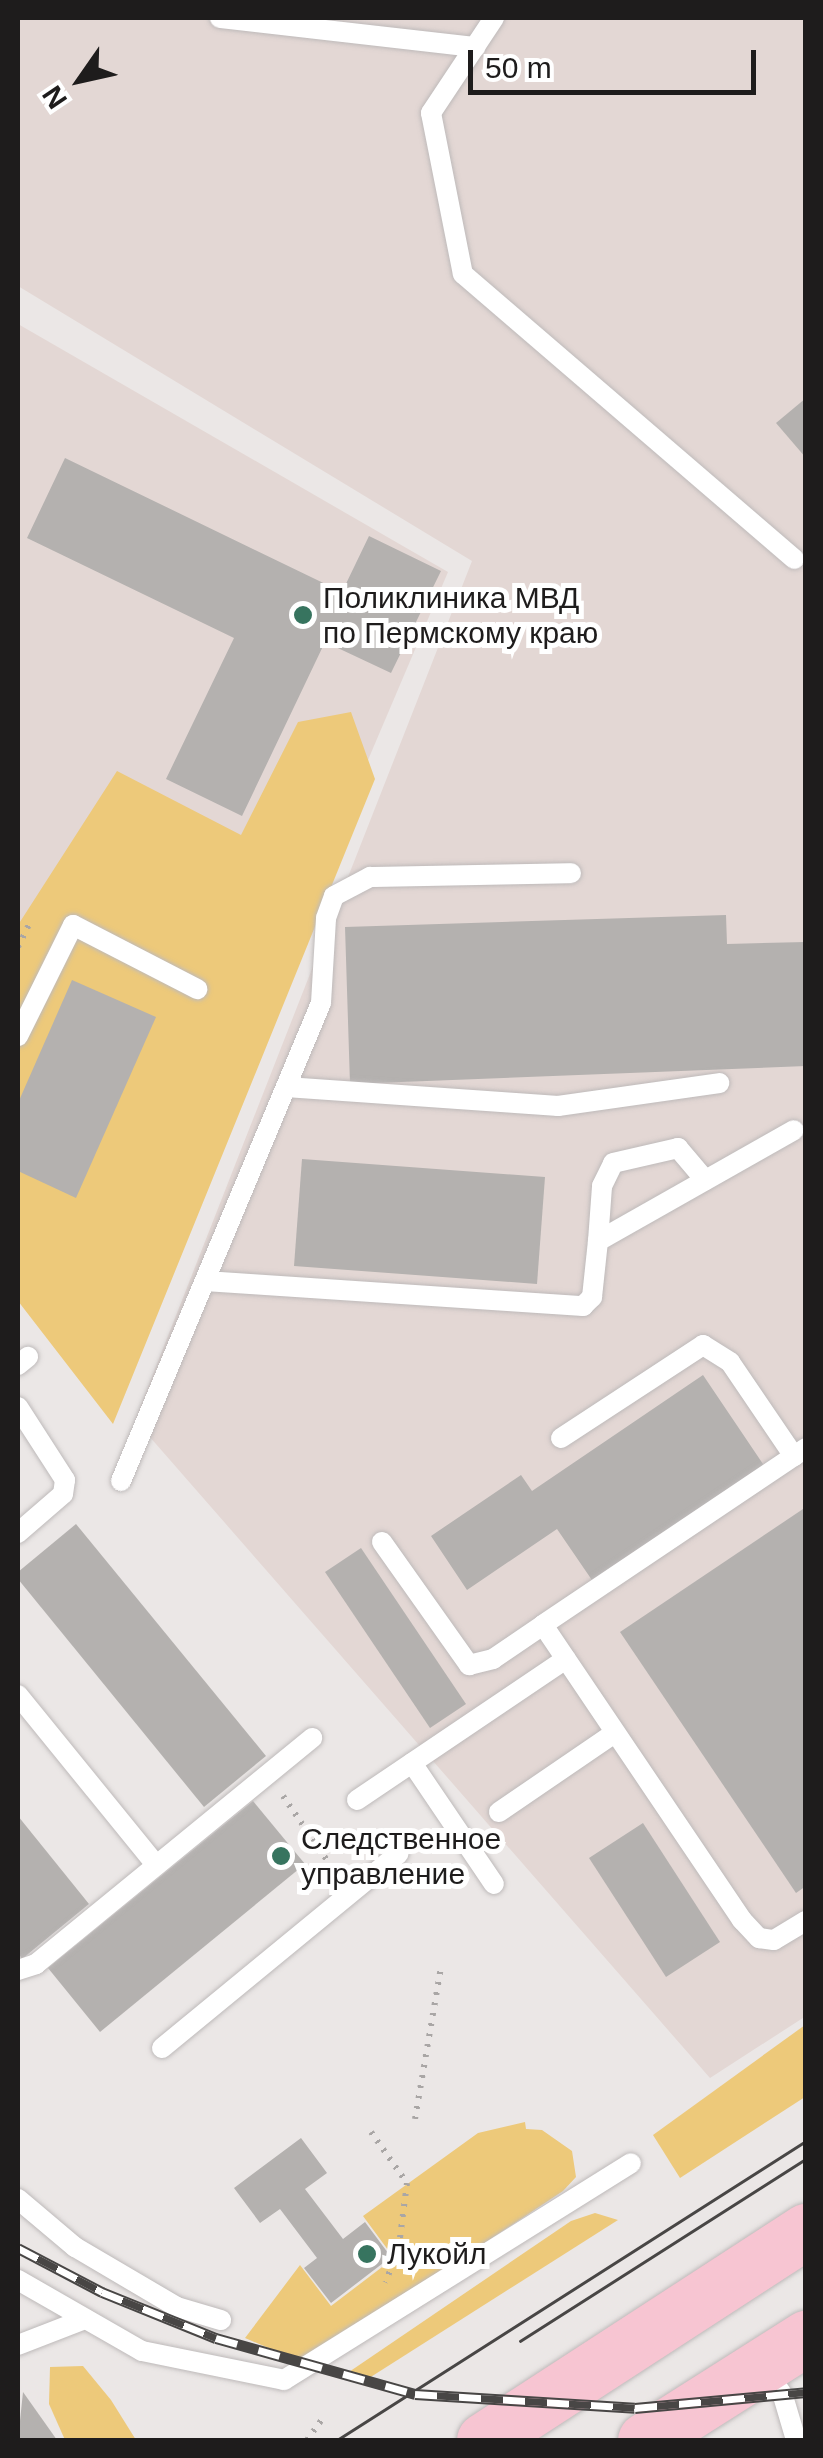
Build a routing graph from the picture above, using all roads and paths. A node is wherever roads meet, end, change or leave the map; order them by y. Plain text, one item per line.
1 (220, 18) edge
2 (494, 18) edge
3 (475, 47) junction
4 (794, 559) dead end
5 (571, 872) dead end
6 (30, 922) dead end
7 (18, 947) edge
8 (197, 988) dead end
9 (18, 1036) edge
10 (719, 1082) dead end
11 (286, 1087) junction
12 (794, 1130) dead end
13 (705, 1180) junction
14 (598, 1241) junction
15 (205, 1281) junction
16 (18, 1406) edge
17 (561, 1438) dead end
18 (799, 1452) edge
19 (121, 1481) dead end
20 (18, 1534) edge
21 (382, 1542) dead end
22 (543, 1626) junction
23 (566, 1659) junction
24 (18, 1695) edge
25 (616, 1733) junction
26 (312, 1738) dead end
27 (412, 1763) junction
28 (268, 1774) junction
29 (357, 1800) dead end
30 (499, 1812) dead end
31 (398, 1854) dead end
32 (156, 1866) junction
33 (494, 1884) dead end
34 (350, 1894) junction
35 (806, 1921) edge
36 (442, 1967) dead end
37 (18, 1970) edge
38 (162, 2048) dead end
39 (414, 2118) dead end
40 (371, 2132) dead end
41 (631, 2163) dead end
42 (18, 2199) edge
43 (806, 2231) edge
44 (18, 2280) edge
45 (85, 2319) junction
46 (220, 2320) dead end
47 (382, 2320) junction
48 (18, 2345) edge
49 (784, 2352) edge
50 (324, 2417) dead end
51 (307, 2440) edge
52 (484, 2440) edge
53 (645, 2440) edge
54 (796, 2440) edge

1 - 3 lane
2 - 3 lane
3 - 4 lane
5 - 11 lane
6 - 7 path
8 - 9 lane
10 - 11 lane
11 - 15 lane
12 - 13 lane
13 - 14 lane
13 - 14 lane
14 - 15 lane
15 - 19 lane
16 - 20 lane
17 - 18 lane
18 - 22 lane
21 - 22 lane
22 - 23 lane
23 - 25 lane
23 - 27 lane
24 - 32 lane
25 - 30 lane
25 - 35 lane
26 - 28 lane
27 - 29 lane
27 - 33 lane
28 - 32 lane
28 - 34 path
31 - 34 lane
32 - 37 lane
34 - 38 lane
36 - 39 path
40 - 47 path
41 - 47 lane
42 - 46 lane
43 - 52 main road
44 - 45 lane
45 - 47 lane
45 - 48 lane
49 - 53 main road
49 - 54 lane
50 - 51 path

